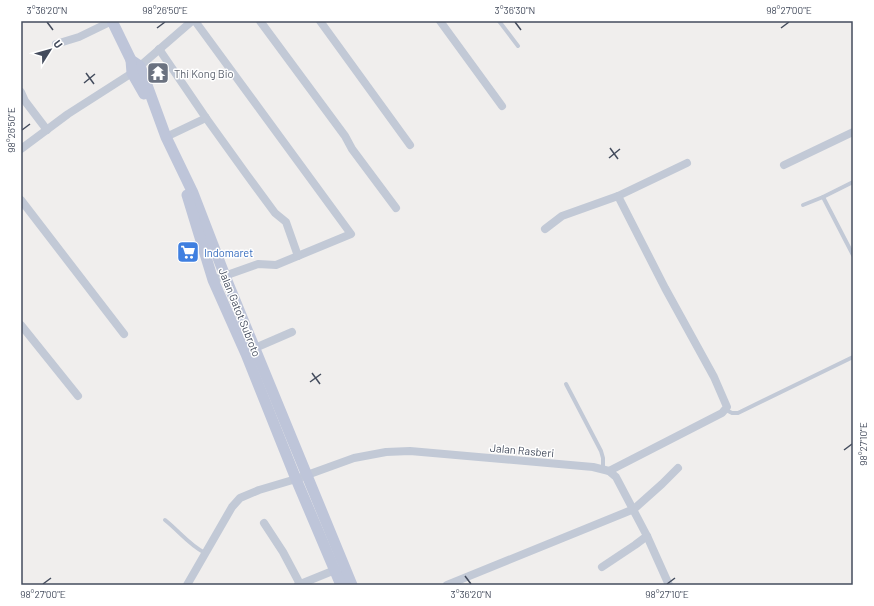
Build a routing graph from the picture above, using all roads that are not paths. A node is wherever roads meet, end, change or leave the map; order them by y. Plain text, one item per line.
1 (112, 21) edge
2 (194, 21) edge
3 (260, 21) edge
4 (320, 21) edge
5 (440, 21) edge
6 (499, 21) edge
7 (56, 44) dead end
8 (518, 46) dead end
9 (160, 49) junction
10 (134, 66) junction
11 (21, 92) edge
12 (502, 106) dead end
13 (206, 118) junction
14 (47, 130) junction
15 (853, 132) edge
16 (166, 137) junction
17 (410, 145) dead end
18 (21, 149) edge
19 (687, 163) dead end
20 (784, 165) dead end
21 (853, 182) edge
22 (190, 194) junction
23 (618, 196) junction
24 (823, 197) junction
25 (21, 200) edge
26 (803, 204) dead end
27 (396, 208) dead end
28 (546, 229) dead end
29 (853, 255) edge
30 (298, 256) junction
31 (225, 276) junction
32 (214, 280) junction
33 (21, 325) edge
34 (292, 332) dead end
35 (124, 334) dead end
36 (255, 348) junction
37 (853, 357) edge
38 (566, 384) dead end
39 (78, 396) dead end
40 (726, 410) junction
41 (678, 468) dead end
42 (606, 470) junction
43 (307, 475) junction
44 (296, 480) junction
45 (634, 509) junction
46 (165, 520) dead end
47 (264, 523) dead end
48 (647, 536) junction
49 (206, 554) junction
50 (602, 567) dead end
51 (335, 570) junction
52 (186, 585) edge
53 (299, 585) edge
54 (341, 585) edge
55 (352, 585) edge
56 (447, 585) edge
57 (668, 585) edge

1 - 7 street
1 - 10 main road, Jalan Gatot Subroto
2 - 9 street
2 - 30 street
3 - 27 street
4 - 17 street
5 - 12 street
6 - 8 lane
9 - 10 street
9 - 13 street
10 - 14 street
10 - 16 main road, Jalan Gatot Subroto
10 - 22 main road
11 - 14 street
13 - 16 street
13 - 30 street
14 - 18 street
15 - 20 street
16 - 22 main road, Jalan Gatot Subroto
19 - 23 street
21 - 24 lane
22 - 31 main road, Jalan Gatot Subroto
22 - 32 main road
23 - 28 street
23 - 40 street
24 - 26 lane
24 - 29 lane
25 - 35 street
30 - 31 street
31 - 32 street
31 - 36 main road, Jalan Gatot Subroto
32 - 44 main road
33 - 39 street
34 - 36 street
36 - 43 main road, Jalan Gatot Subroto
37 - 40 lane
38 - 42 lane
40 - 42 street
41 - 45 street
42 - 43 street, Jalan Rasberi
42 - 45 street
43 - 44 street, Jalan Rasberi
43 - 55 main road, Jalan Gatot Subroto
44 - 49 street, Jalan Rasberi
44 - 51 main road
45 - 48 street
45 - 56 street
46 - 49 lane
47 - 53 street
48 - 50 street
48 - 57 street
49 - 52 street, Jalan Rasberi
51 - 53 street
51 - 54 main road

